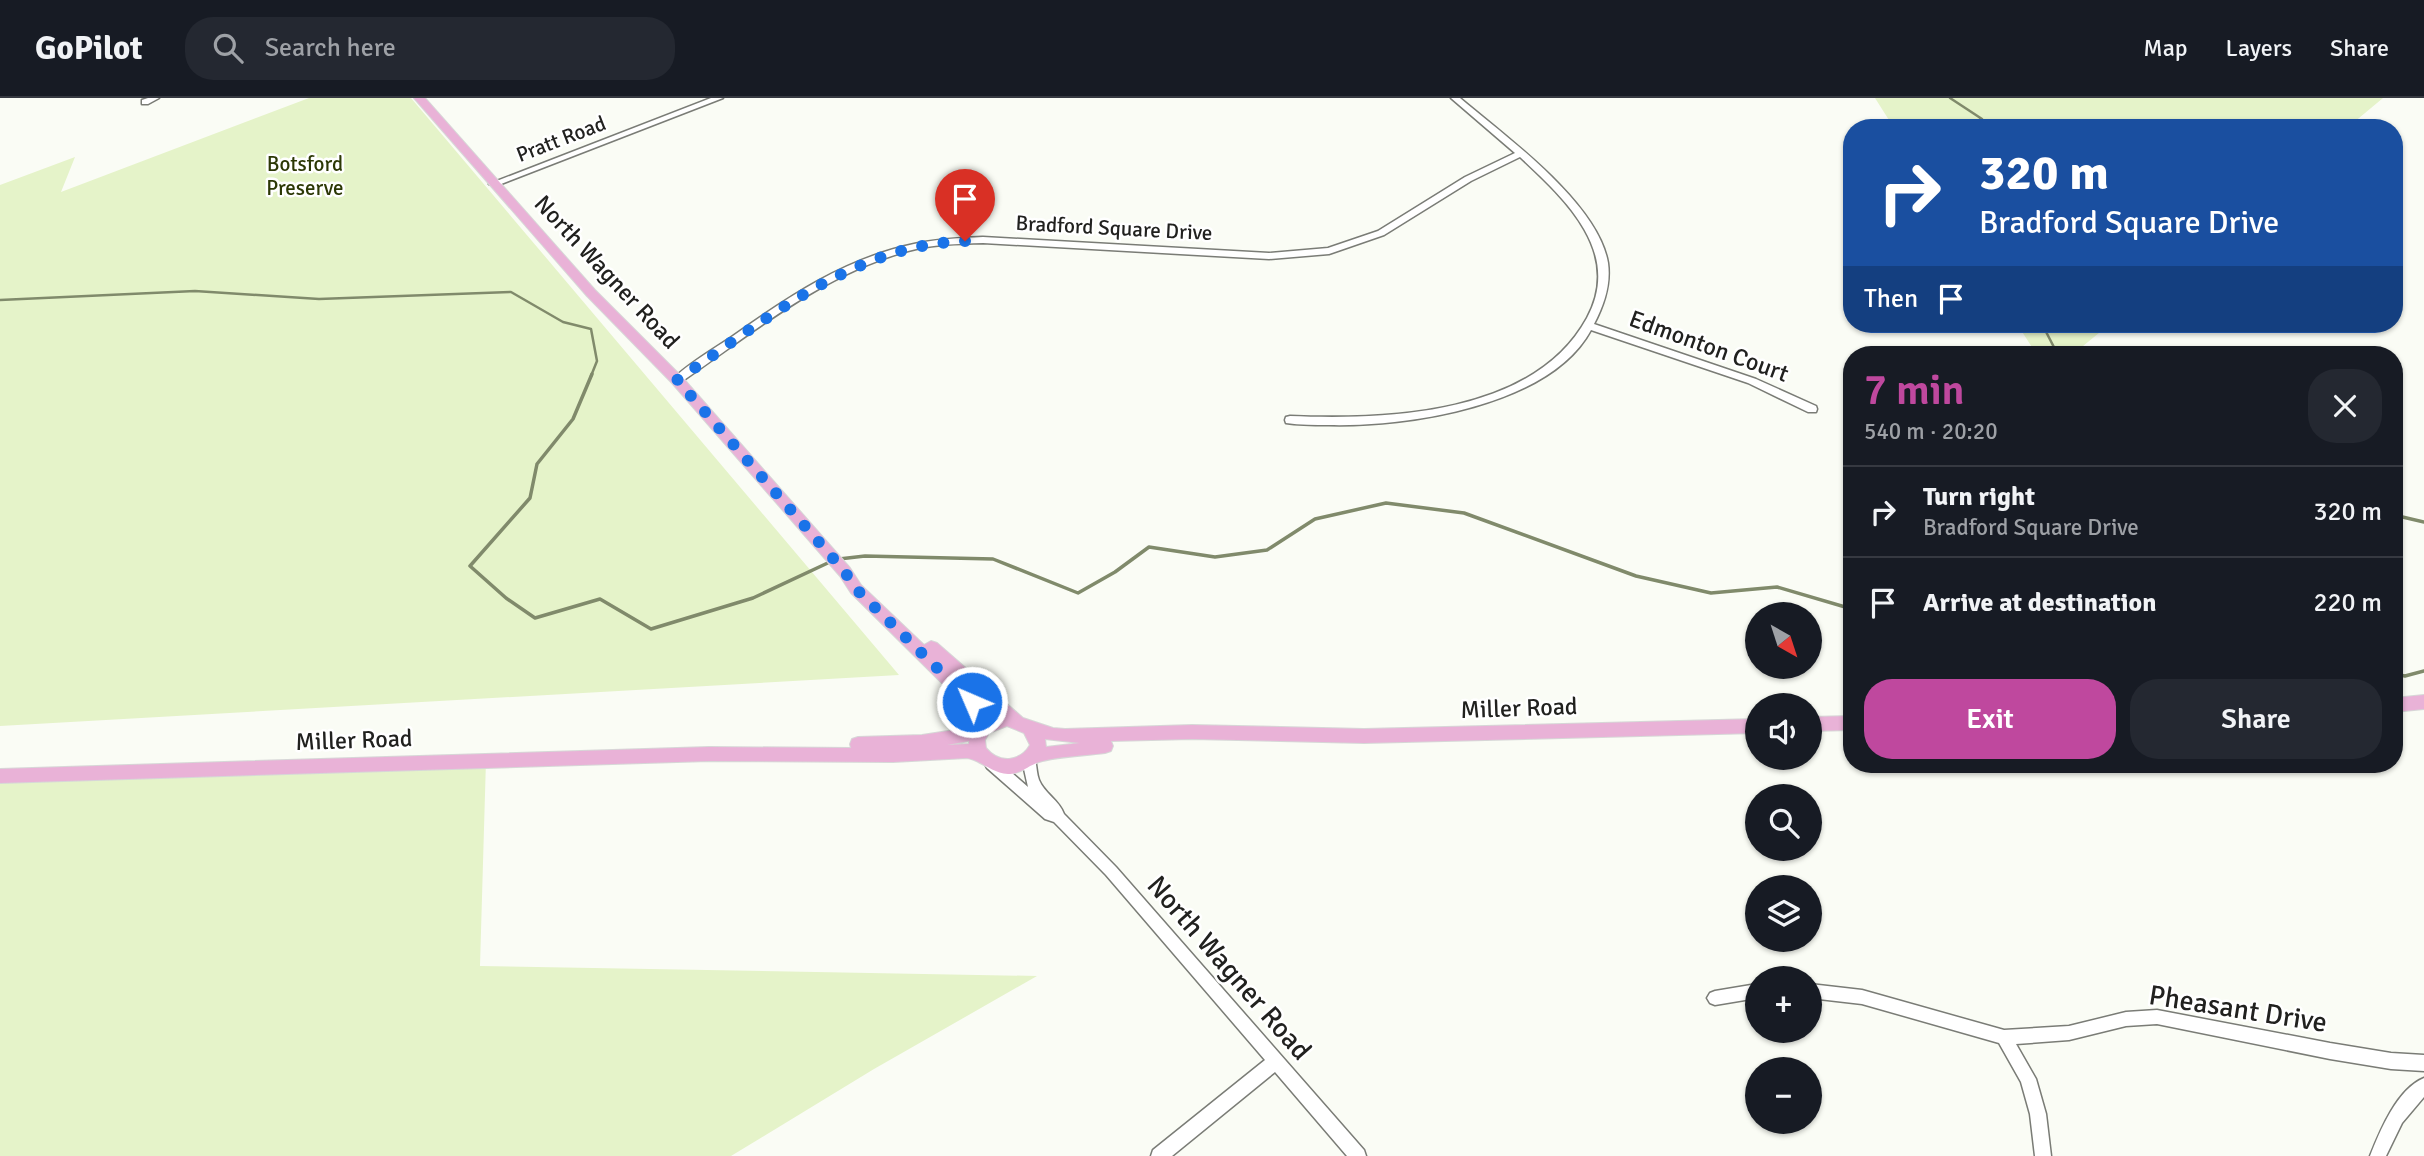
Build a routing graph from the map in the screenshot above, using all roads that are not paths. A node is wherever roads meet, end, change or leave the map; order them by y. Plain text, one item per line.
1 (155, 98) edge
2 (419, 98) edge
3 (719, 98) edge
4 (1455, 98) edge
5 (145, 103) dead end
6 (1520, 155) junction
7 (494, 184) junction
8 (1590, 326) junction
9 (677, 380) junction
10 (1812, 409) dead end
11 (1290, 420) dead end
12 (838, 564) junction
13 (2424, 702) edge
14 (2403, 704) edge
15 (1843, 723) edge
16 (1023, 724) junction
17 (1822, 724) edge
18 (1745, 726) edge
19 (981, 730) junction
20 (1282, 736) junction
21 (709, 754) junction
22 (986, 758) junction
23 (1032, 758) junction
24 (0, 776) edge
25 (1058, 817) junction
26 (1822, 992) edge
27 (1745, 993) edge
28 (1715, 998) dead end
29 (2004, 1037) junction
30 (1275, 1062) junction
31 (2424, 1062) edge
32 (2424, 1086) edge
33 (1159, 1156) edge
34 (1358, 1156) edge
35 (2043, 1156) edge
36 (2378, 1156) edge

1 - 5 street
2 - 7 main road, North Wagner Road
3 - 7 street, Pratt Road
4 - 6 street
6 - 8 street
6 - 9 street, Bradford Square Drive
7 - 9 main road, North Wagner Road
8 - 10 street, Edmonton Court
8 - 11 street
9 - 12 main road, North Wagner Road
12 - 16 main road, North Wagner Road
12 - 19 main road, North Wagner Road
13 - 14 main road
15 - 17 main road
16 - 19 main road
16 - 20 main road, Miller Road
16 - 23 main road
18 - 20 main road, Miller Road
19 - 21 main road, Miller Road
19 - 22 main road
20 - 23 main road, Miller Road
21 - 22 main road, Miller Road
21 - 24 main road, Miller Road
22 - 23 main road
22 - 25 street, North Wagner Road
23 - 25 street, North Wagner Road
25 - 30 street, North Wagner Road
26 - 29 street, Pheasant Drive
27 - 28 street
29 - 31 street, Pheasant Drive
29 - 35 street
30 - 33 street
30 - 34 street, North Wagner Road
32 - 36 street

